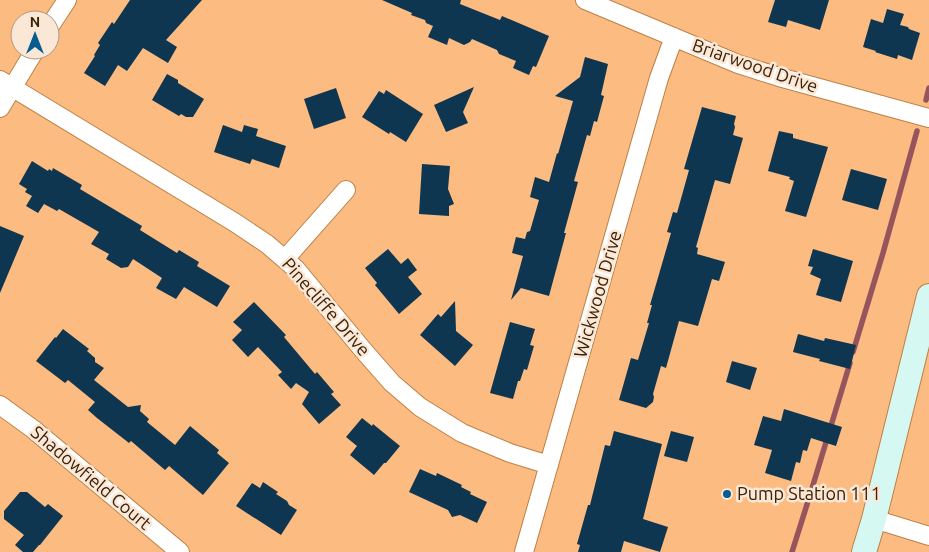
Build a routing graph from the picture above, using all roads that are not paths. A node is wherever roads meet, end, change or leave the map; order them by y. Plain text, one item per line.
1 (67, 0) edge
2 (585, 0) edge
3 (60, 11) edge
4 (674, 38) junction
5 (26, 60) edge
6 (6, 84) edge
7 (0, 108) edge
8 (929, 118) edge
9 (346, 190) dead end
10 (285, 258) junction
11 (929, 296) edge
12 (0, 405) edge
13 (549, 465) junction
14 (874, 518) junction
15 (929, 536) edge
16 (180, 552) edge
17 (524, 552) edge
18 (864, 552) edge

1 - 3 street
2 - 4 street, Briarwood Drive
4 - 8 street, Briarwood Drive
4 - 13 street, Wickwood Drive
5 - 6 street
6 - 7 street
6 - 10 street, Pinecliffe Drive
9 - 10 street
10 - 13 street, Pinecliffe Drive
11 - 14 main road
12 - 16 street, Shadowfield Court
13 - 17 street, Wickwood Drive
14 - 15 street
14 - 18 main road

